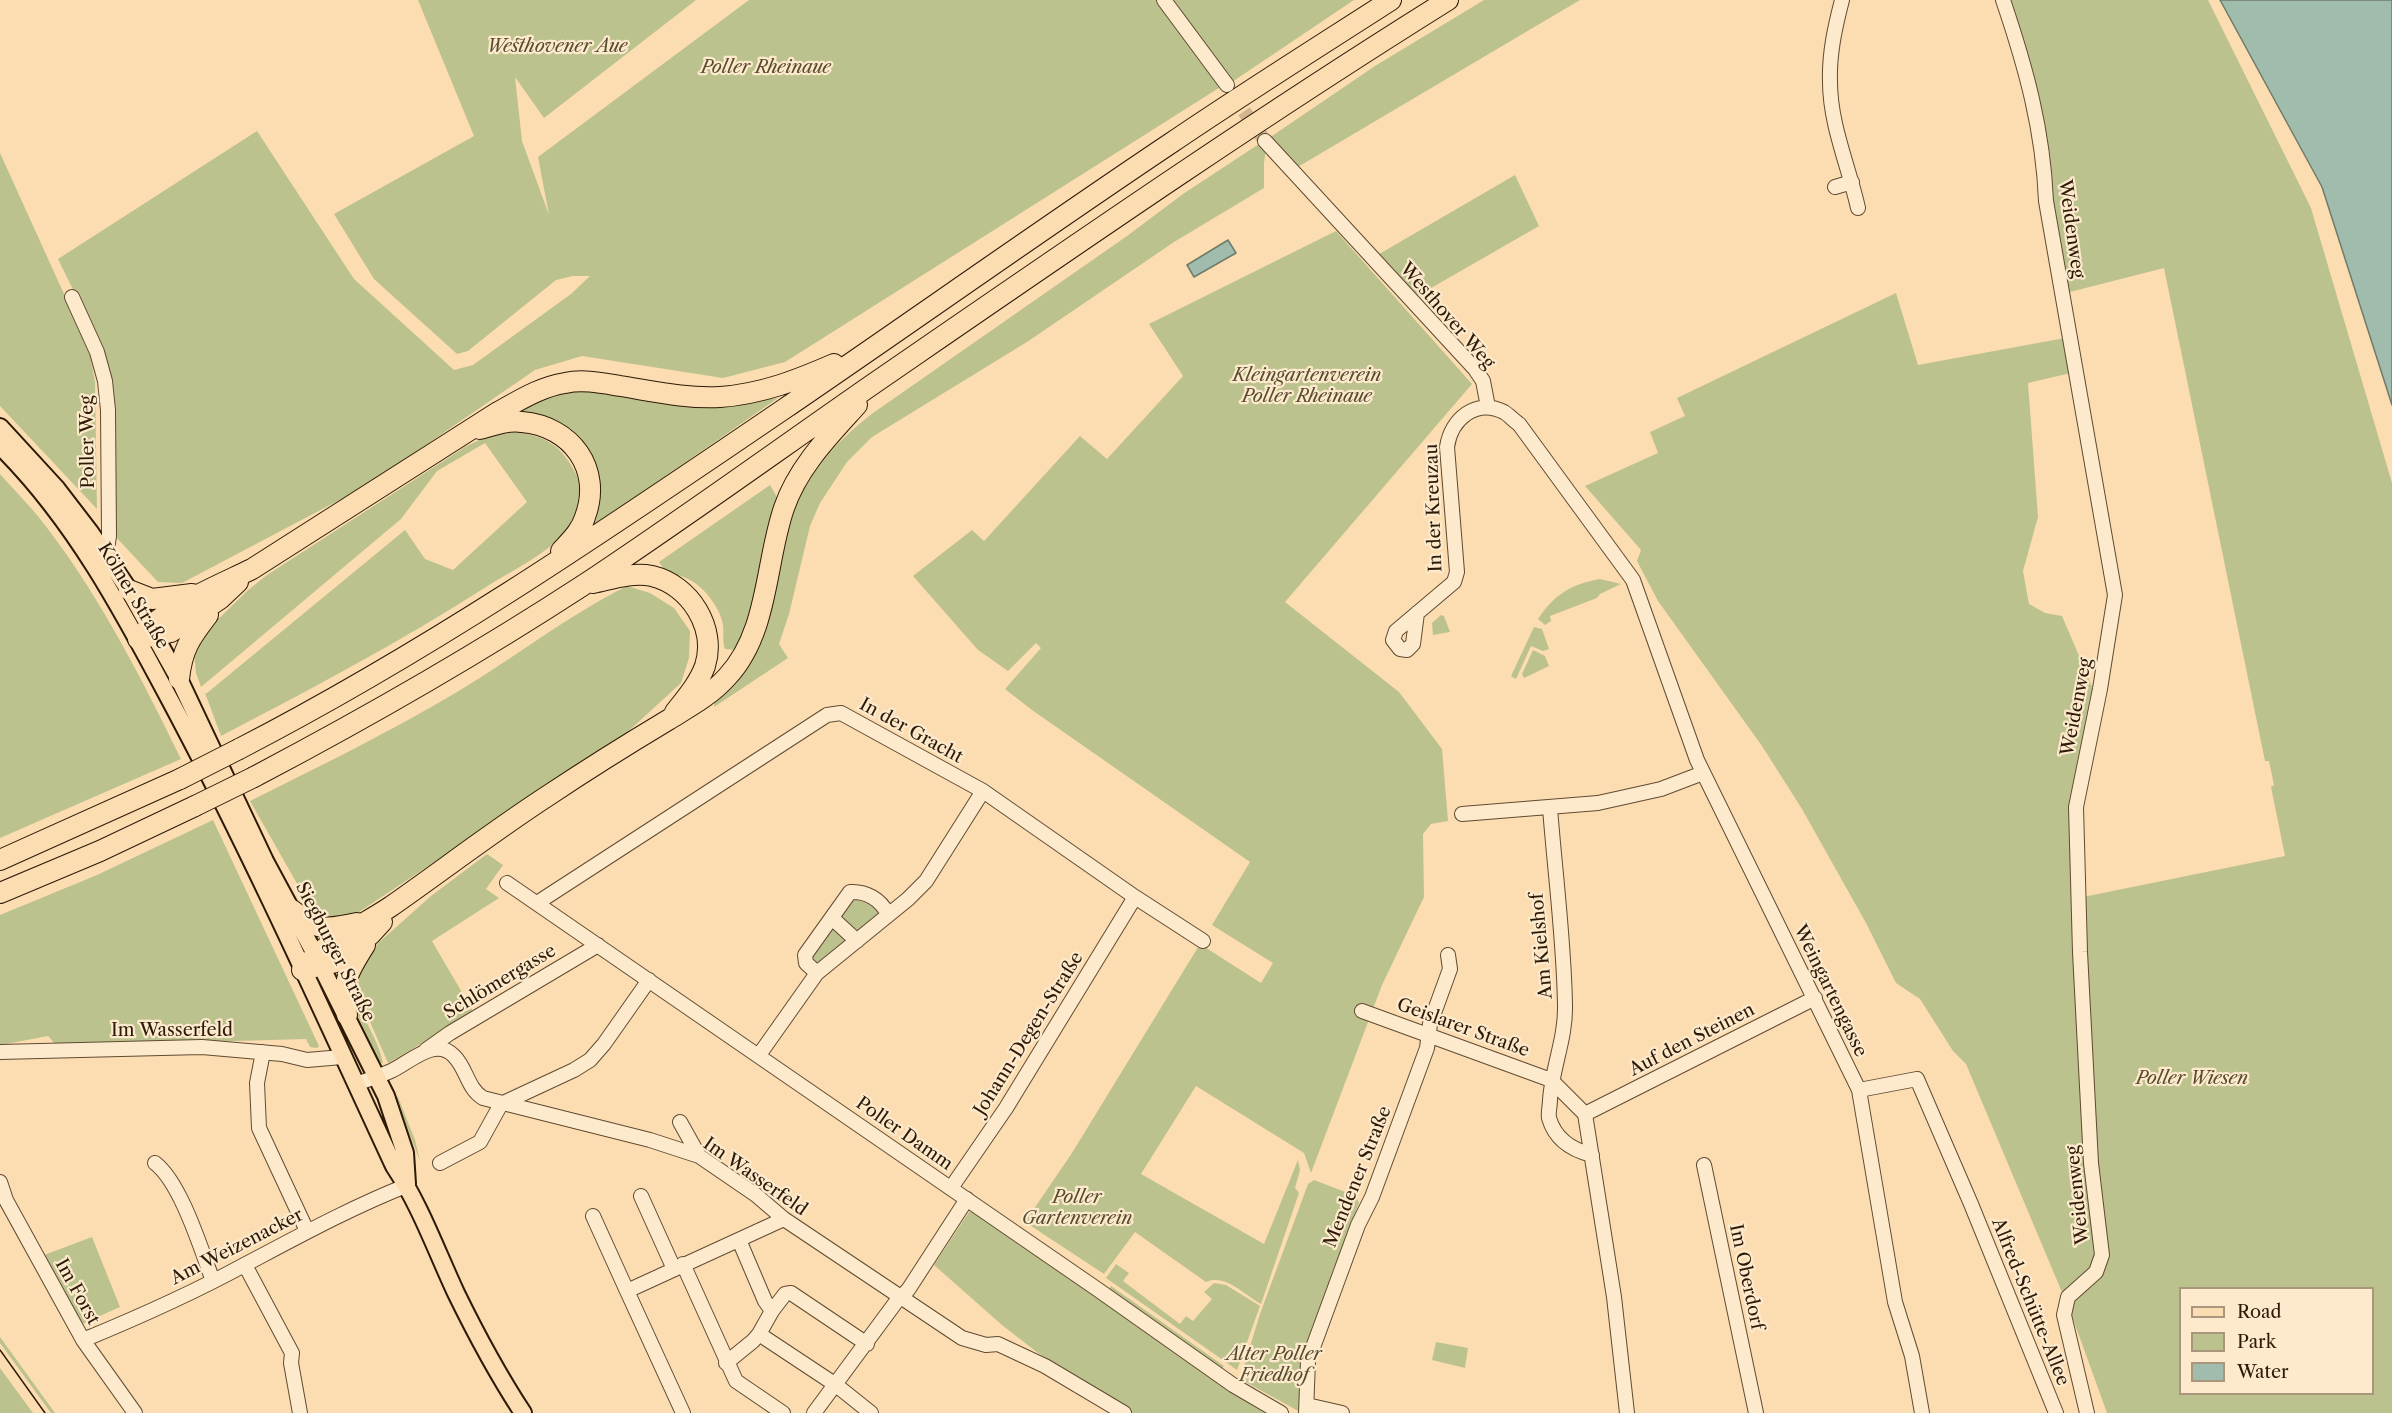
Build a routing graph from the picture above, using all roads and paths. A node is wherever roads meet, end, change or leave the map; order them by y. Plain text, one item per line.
1 (1164, 0) edge
2 (1391, 0) edge
3 (1448, 0) edge
4 (1842, 0) edge
5 (2003, 0) edge
6 (1227, 85) tunnel mouth
7 (1265, 141) tunnel mouth
8 (1852, 183) junction
9 (1835, 187) dead end
10 (1858, 208) dead end
11 (72, 297) dead end
12 (873, 348) junction
13 (879, 381) junction
14 (1488, 407) junction
15 (0, 427) edge
16 (469, 432) junction
17 (0, 446) edge
18 (106, 556) junction
19 (539, 574) junction
20 (581, 586) junction
21 (129, 590) junction
22 (215, 594) junction
23 (1417, 613) dead end
24 (147, 634) junction
25 (179, 679) junction
26 (670, 719) junction
27 (208, 743) joint
28 (1703, 772) junction
29 (212, 779) joint
30 (982, 791) junction
31 (1550, 808) junction
32 (1462, 814) dead end
33 (0, 860) edge
34 (507, 883) dead end
35 (0, 893) edge
36 (1135, 897) junction
37 (537, 903) junction
38 (292, 910) junction
39 (888, 914) junction
40 (832, 918) junction
41 (371, 928) junction
42 (857, 940) junction
43 (1203, 940) dead end
44 (598, 945) junction
45 (1448, 955) dead end
46 (318, 960) junction
47 (302, 970) junction
48 (817, 973) junction
49 (649, 980) junction
50 (1815, 998) junction
51 (1362, 1011) dead end
52 (346, 1015) junction
53 (1429, 1035) junction
54 (263, 1052) junction
55 (1, 1053) edge
56 (422, 1053) junction
57 (759, 1055) junction
58 (342, 1057) junction
59 (377, 1076) junction
60 (1551, 1080) junction
61 (356, 1084) junction
62 (1859, 1090) junction
63 (501, 1104) junction
64 (1585, 1114) junction
65 (680, 1122) dead end
66 (1592, 1155) junction
67 (699, 1156) junction
68 (155, 1163) dead end
69 (440, 1163) dead end
70 (1704, 1165) dead end
71 (0, 1182) edge
72 (408, 1185) junction
73 (951, 1188) junction
74 (641, 1196) dead end
75 (968, 1199) junction
76 (593, 1216) dead end
77 (784, 1219) junction
78 (307, 1231) junction
79 (739, 1240) junction
80 (245, 1265) junction
81 (678, 1267) junction
82 (213, 1281) junction
83 (627, 1291) junction
84 (901, 1297) junction
85 (772, 1311) junction
86 (764, 1337) junction
87 (83, 1340) junction
88 (867, 1344) junction
89 (726, 1363) junction
90 (836, 1385) junction
91 (1307, 1409) edge
92 (135, 1413) edge
93 (300, 1413) edge
94 (523, 1413) edge
95 (683, 1413) edge
96 (783, 1413) edge
97 (814, 1413) edge
98 (871, 1413) edge
99 (1124, 1413) edge
100 (1281, 1413) edge
101 (1342, 1413) edge
102 (1627, 1413) edge
103 (1756, 1413) edge
104 (1922, 1413) edge
105 (2056, 1413) edge
106 (2087, 1413) edge

1 - 6 street
2 - 12 highway
3 - 13 highway
4 - 8 street
5 - 106 street, Weidenweg
7 - 14 street, Westhover Weg
8 - 9 street
8 - 10 street
11 - 18 street, Poller Weg
12 - 16 highway
12 - 19 highway
13 - 20 highway
13 - 26 highway
14 - 23 street, In der Kreuzau
14 - 28 street, Weingartengasse
15 - 18 main road, Kölner Straße
16 - 19 highway
16 - 22 highway
17 - 24 main road, Kölner Straße
18 - 21 main road, Kölner Straße
19 - 33 highway, bridge
20 - 26 highway
20 - 35 highway, bridge
21 - 22 highway
21 - 24 main road, Kölner Straße
22 - 24 highway
22 - 25 highway
24 - 25 main road, Kölner Straße
24 - 29 main road, Kölner Straße
25 - 27 main road, Kölner Straße
26 - 41 highway
27 - 38 main road, Siegburger Straße
28 - 31 street
28 - 50 street, Weingartengasse
29 - 47 main road, Siegburger Straße
30 - 36 street, In der Gracht
30 - 37 street, In der Gracht
30 - 39 street
31 - 32 street
31 - 60 street, Am Kielshof
34 - 37 street, Poller Damm
36 - 43 street, In der Gracht
36 - 73 street, Johann-Degen-Straße
37 - 44 street, Poller Damm
38 - 41 highway
38 - 46 main road, Siegburger Straße
39 - 40 street
39 - 42 street
40 - 42 street
40 - 48 street
41 - 46 highway
41 - 52 highway
42 - 48 street
44 - 49 street, Poller Damm
44 - 56 street, Schlömergasse
45 - 53 street, Mendener Straße
46 - 47 highway
46 - 52 main road, Siegburger Straße
47 - 58 main road, Siegburger Straße
48 - 57 street
49 - 57 street, Poller Damm
49 - 63 street
50 - 62 street, Weingartengasse
50 - 64 street, Auf den Steinen
51 - 53 street, Geislarer Straße
52 - 59 main road, Siegburger Straße
53 - 60 street, Geislarer Straße
53 - 91 street, Mendener Straße
54 - 55 street, Im Wasserfeld
54 - 58 street, Im Wasserfeld
54 - 78 street
56 - 59 street
56 - 63 street, Im Wasserfeld
57 - 73 street, Poller Damm
58 - 61 main road, Siegburger Straße
59 - 61 street
59 - 72 main road, Siegburger Straße
60 - 64 street
60 - 66 street, Am Kielshof
61 - 72 main road, Siegburger Straße
62 - 104 street, Weingartengasse
62 - 105 street, Alfred-Schütte-Allee
63 - 67 street, Im Wasserfeld
63 - 69 street
64 - 66 street
65 - 67 street
66 - 102 street
67 - 77 street, Im Wasserfeld
68 - 82 street
70 - 103 street, Im Oberdorf
71 - 87 street, Im Forst
72 - 78 street, Am Weizenacker
72 - 94 main road, Siegburger Straße
73 - 75 street, Poller Damm
74 - 81 street
75 - 84 street
75 - 100 street, Poller Damm
76 - 83 street
77 - 79 street
77 - 84 street, Im Wasserfeld
78 - 80 street, Am Weizenacker
79 - 81 street
79 - 85 street
80 - 82 street, Am Weizenacker
80 - 93 street
81 - 83 street
81 - 89 street
82 - 87 street, Am Weizenacker
83 - 95 street
84 - 88 street
84 - 99 street, Im Wasserfeld
85 - 86 street
85 - 88 street
86 - 89 street
86 - 90 street
87 - 92 street, Im Forst
88 - 90 street
89 - 96 street
90 - 97 street
90 - 98 street
91 - 101 street

